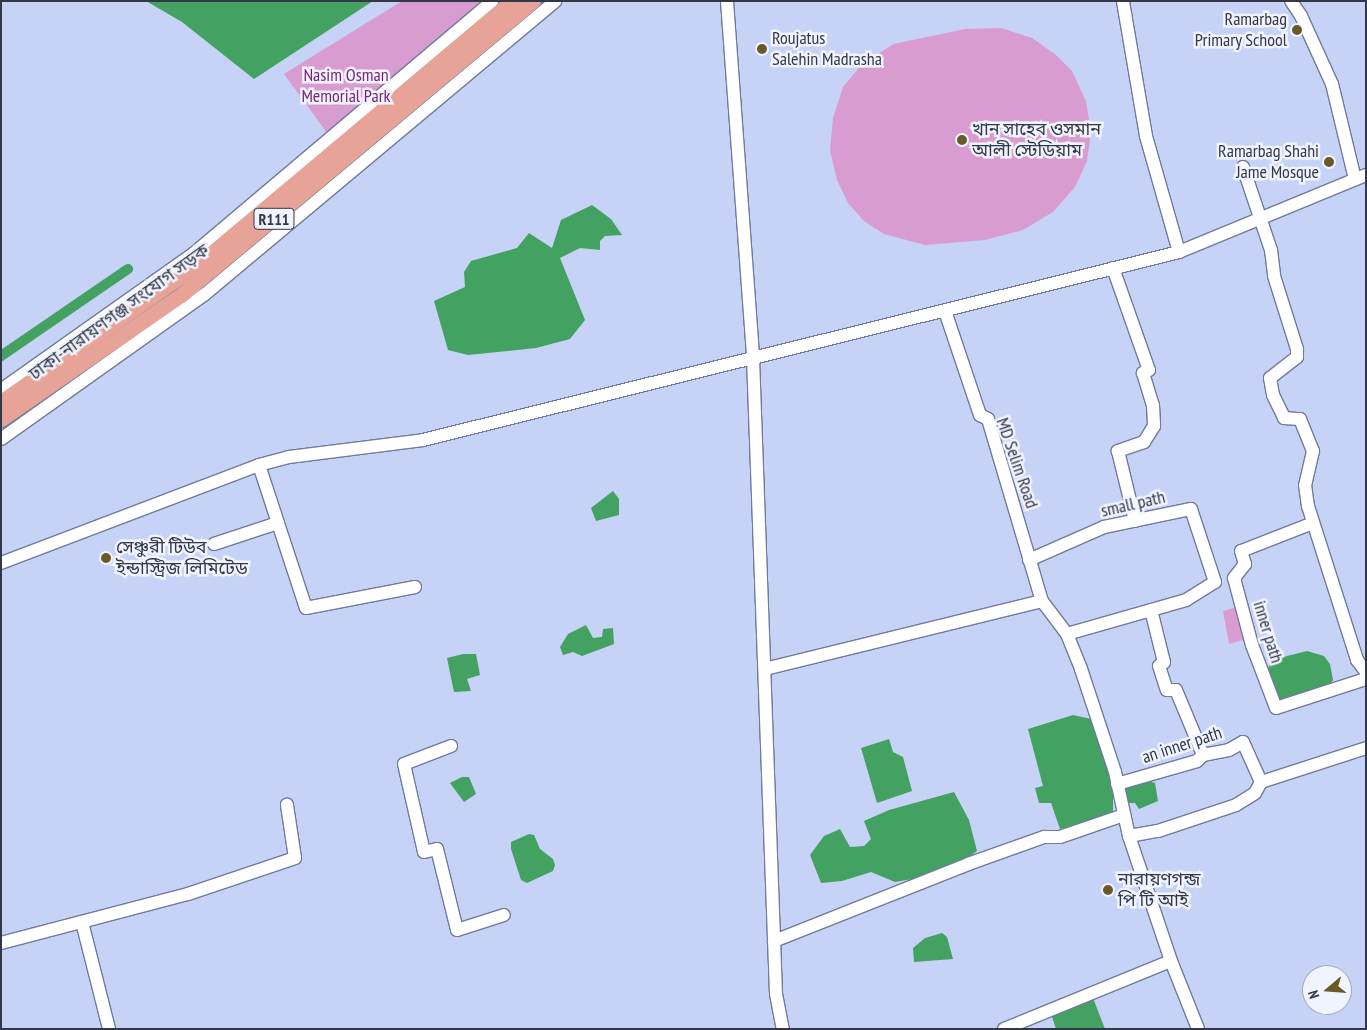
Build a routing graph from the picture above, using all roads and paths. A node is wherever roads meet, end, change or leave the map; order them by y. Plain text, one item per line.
1 (492, 1) edge
2 (512, 1) edge
3 (533, 1) edge
4 (555, 1) edge
5 (727, 1) edge
6 (1122, 1) edge
7 (1291, 1) edge
8 (1243, 167) dead end
9 (1360, 177) edge
10 (1260, 218) junction
11 (1179, 252) junction
12 (1113, 268) junction
13 (945, 311) junction
14 (753, 358) junction
15 (1, 390) edge
16 (1, 402) edge
17 (1, 419) edge
18 (1, 439) edge
19 (259, 465) junction
20 (1135, 521) junction
21 (278, 523) junction
22 (1313, 523) junction
23 (214, 544) dead end
24 (1030, 560) junction
25 (1, 563) edge
26 (1234, 578) junction
27 (1215, 582) junction
28 (416, 587) dead end
29 (1042, 601) junction
30 (1151, 610) junction
31 (1067, 634) junction
32 (765, 670) junction
33 (1366, 672) edge
34 (1366, 679) edge
35 (451, 746) dead end
36 (1366, 748) edge
37 (1203, 755) junction
38 (1261, 782) junction
39 (1117, 784) junction
40 (287, 805) dead end
41 (1124, 815) junction
42 (1129, 836) junction
43 (504, 915) dead end
44 (82, 922) junction
45 (774, 941) junction
46 (1, 943) edge
47 (1171, 961) junction
48 (109, 1029) edge
49 (783, 1029) edge
50 (1004, 1029) edge
51 (1198, 1029) edge

1 - 15 street
2 - 16 main road, ঢাকা-নারায়ণগঞ্জ সংযোগ সড়ক / R111
3 - 17 main road, ঢাকা-নারায়ণগঞ্জ সংযোগ সড়ক / R111
4 - 18 street
5 - 14 street
6 - 11 street
7 - 9 street
8 - 10 street
9 - 10 street
10 - 11 street
10 - 22 street
11 - 12 street
12 - 13 street
12 - 20 street
13 - 14 street
13 - 24 street, MD Selim Road
14 - 19 street
14 - 32 street
19 - 21 street
19 - 25 street
20 - 24 street, small path
20 - 27 street, small path
21 - 23 street
21 - 28 street
22 - 26 street
22 - 33 street
24 - 29 street, MD Selim Road
26 - 27 street
26 - 34 street, inner path
27 - 30 street
29 - 31 street
29 - 32 street
30 - 31 street
30 - 37 street
31 - 39 street
32 - 45 street
35 - 43 street
36 - 38 street
37 - 38 street, an inner path
37 - 39 street, an inner path
38 - 42 street
39 - 41 street
40 - 44 street
41 - 42 street
41 - 45 street
42 - 47 street
44 - 46 street
44 - 48 street
45 - 49 street
47 - 50 street
47 - 51 street

